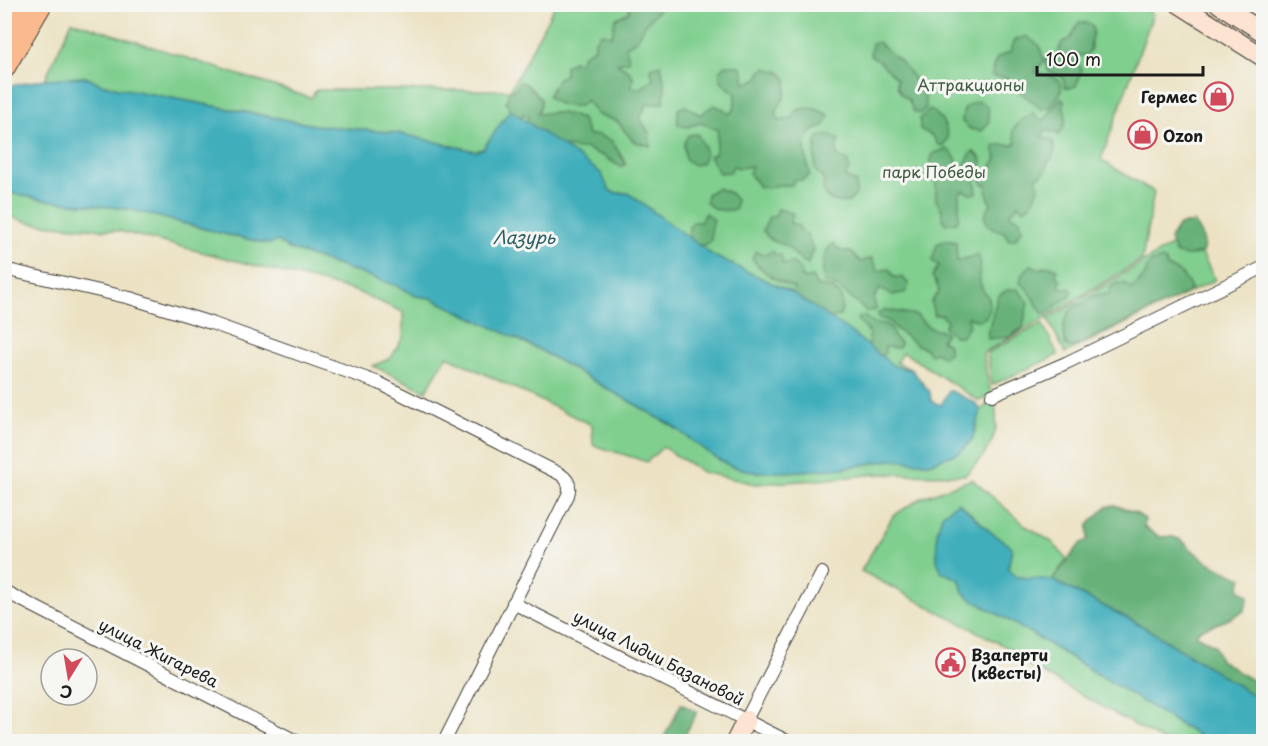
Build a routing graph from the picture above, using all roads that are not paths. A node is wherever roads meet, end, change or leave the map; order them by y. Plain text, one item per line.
1 (42, 4) edge
2 (1219, 4) edge
3 (1182, 5) edge
4 (18, 15) edge
5 (1263, 33) edge
6 (10, 42) edge
7 (1263, 58) edge
8 (4, 69) edge
9 (1263, 267) edge
10 (4, 270) edge
11 (992, 395) dead end
12 (822, 573) dead end
13 (4, 591) edge
14 (513, 603) junction
15 (746, 720) junction
16 (298, 741) edge
17 (444, 741) edge
18 (735, 741) edge
19 (789, 741) edge

1 - 4 main road
2 - 5 main road
3 - 7 main road
4 - 6 main road
6 - 8 main road
9 - 11 street
10 - 14 street
12 - 15 street
13 - 16 street, улица Жигарева
14 - 15 street, улица Лидии Базановой
14 - 17 street
15 - 18 main road
15 - 19 street, улица Лидии Базановой

